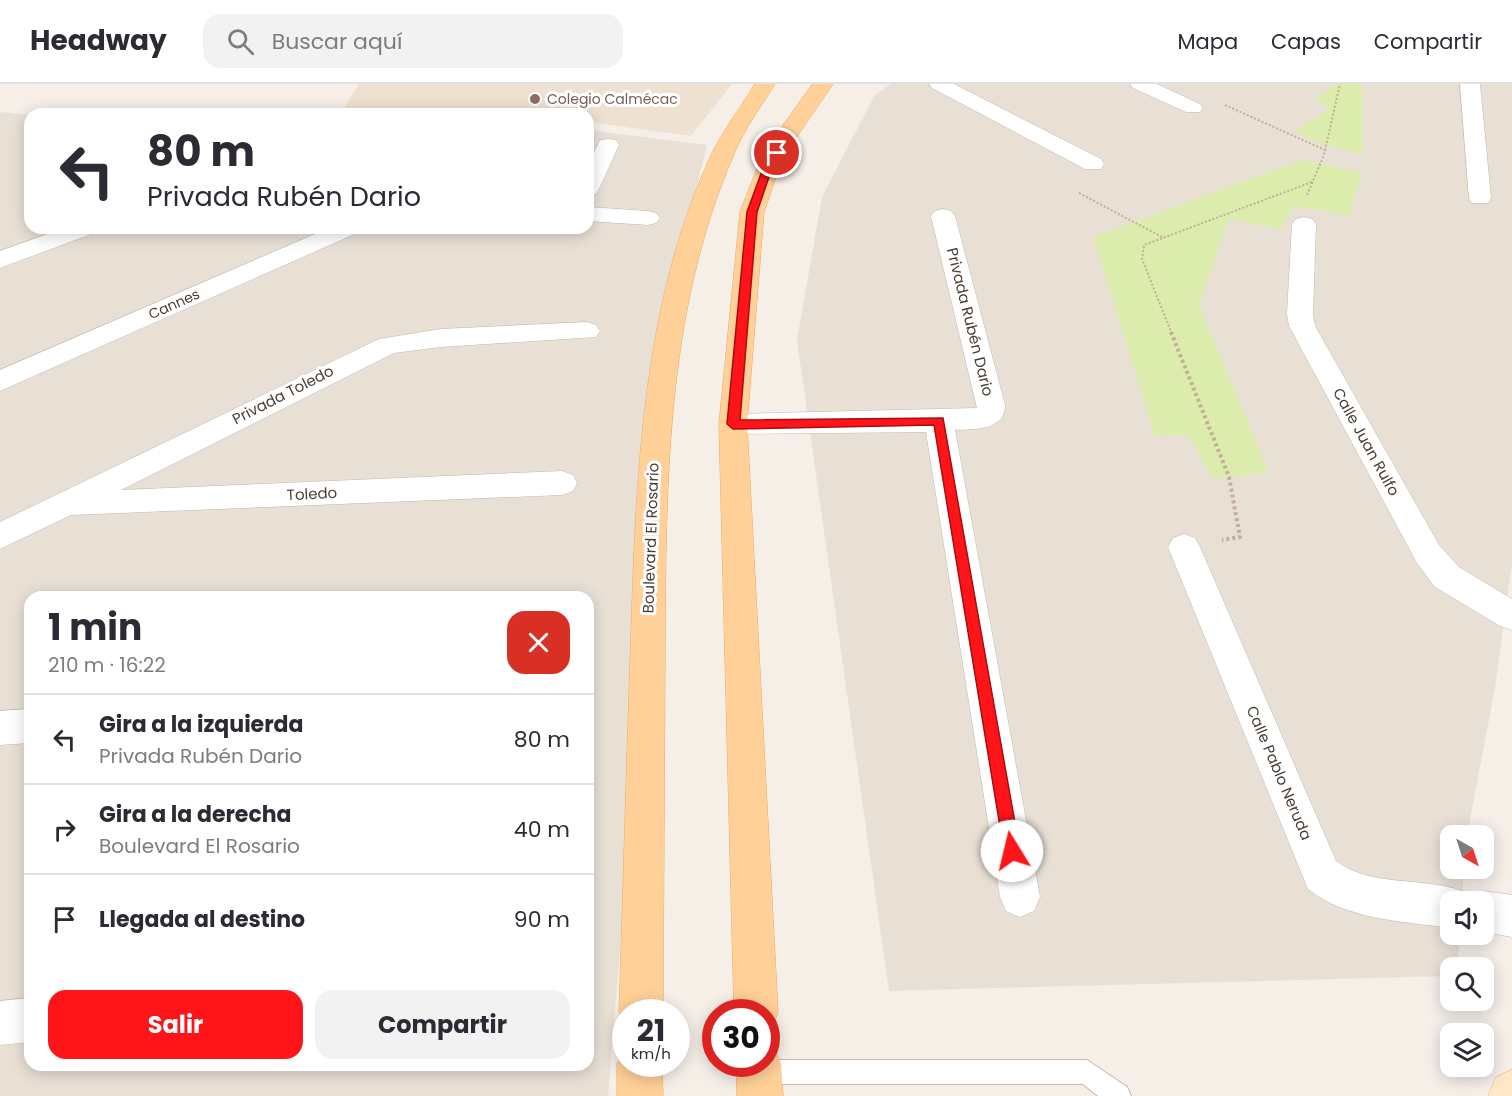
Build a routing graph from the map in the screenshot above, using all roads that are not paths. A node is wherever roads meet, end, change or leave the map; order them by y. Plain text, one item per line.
1 (765, 84) edge
2 (823, 84) edge
3 (939, 84) edge
4 (1140, 84) edge
5 (1470, 84) edge
6 (1193, 108) road end
7 (608, 145) dead end
8 (1093, 164) dead end
9 (594, 176) edge
10 (1480, 198) dead end
11 (594, 214) edge
12 (943, 216) dead end
13 (648, 218) dead end
14 (1304, 224) road end
15 (60, 234) edge
16 (335, 234) edge
17 (0, 260) edge
18 (587, 331) dead end
19 (0, 381) edge
20 (939, 421) junction
21 (733, 424) junction
22 (562, 483) dead end
23 (63, 505) junction
24 (0, 536) edge
25 (1184, 547) road end
26 (1512, 616) edge
27 (24, 726) edge
28 (0, 728) edge
29 (1020, 897) dead end
30 (1440, 905) edge
31 (1494, 913) edge
32 (1512, 916) edge
33 (641, 999) edge
34 (755, 999) edge
35 (24, 1021) edge
36 (0, 1023) edge
37 (640, 1077) edge
38 (780, 1077) edge
39 (640, 1096) edge
40 (1118, 1096) edge

1 - 33 main road, Boulevard El Rosario
2 - 21 main road
3 - 8 street
4 - 6 street
5 - 10 street
7 - 9 street
11 - 13 street
12 - 20 street, Privada Rubén Dario
14 - 26 street, Calle Juan Rulfo
15 - 17 street
16 - 19 street, Cannes
18 - 23 street, Privada Toledo
20 - 21 street, Privada Rubén Dario
20 - 29 street
21 - 34 main road
22 - 23 street, Toledo
23 - 24 street, Privada Toledo
25 - 30 street, Calle Pablo Neruda
27 - 28 street
31 - 32 street
35 - 36 street
37 - 39 main road
38 - 40 lane

